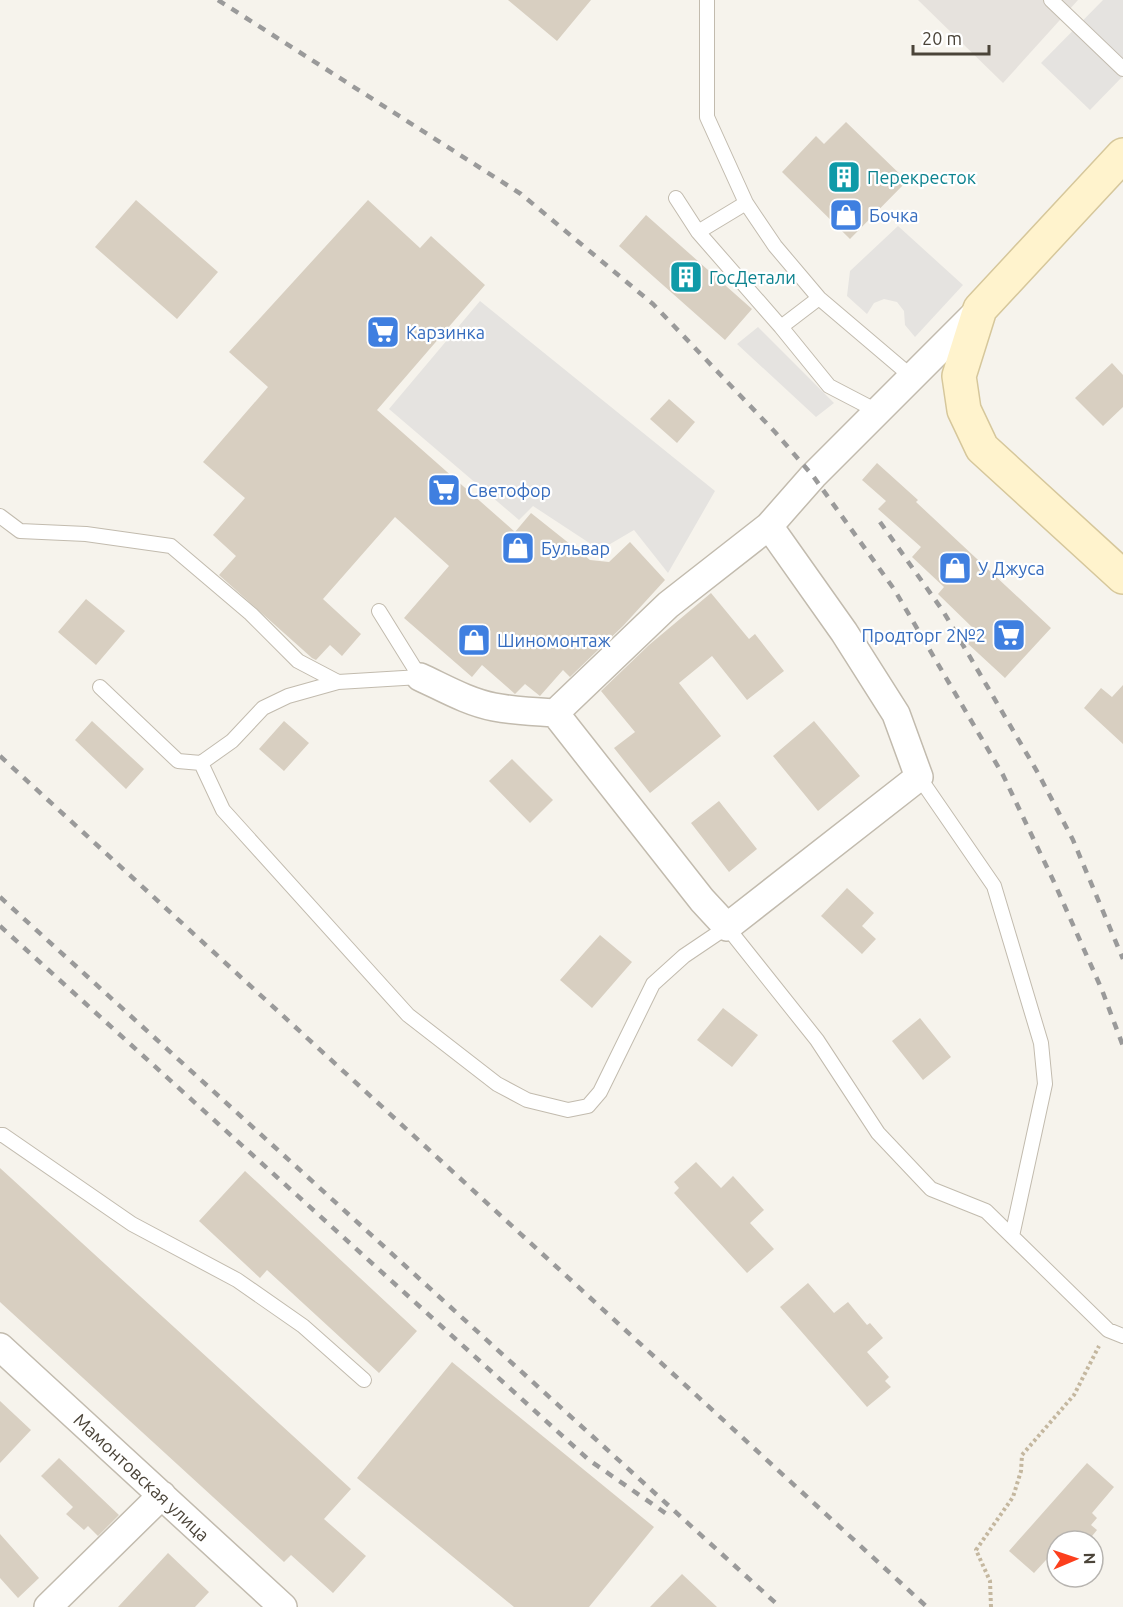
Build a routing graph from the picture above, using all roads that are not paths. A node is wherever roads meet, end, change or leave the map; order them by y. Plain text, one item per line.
1 (707, 0) edge
2 (1051, 0) edge
3 (1123, 69) edge
4 (1123, 155) edge
5 (675, 198) dead end
6 (746, 203) junction
7 (698, 232) junction
8 (819, 298) junction
9 (980, 309) junction
10 (781, 327) junction
11 (912, 377) junction
12 (876, 411) junction
13 (0, 516) edge
14 (769, 526) junction
15 (1123, 577) edge
16 (379, 611) dead end
17 (420, 677) junction
18 (338, 682) junction
19 (100, 687) dead end
20 (555, 713) junction
21 (201, 763) junction
22 (919, 777) junction
23 (727, 927) junction
24 (0, 1135) edge
25 (1012, 1236) junction
26 (1123, 1336) edge
27 (0, 1347) edge
28 (364, 1380) dead end
29 (162, 1495) junction
30 (48, 1607) edge
31 (283, 1607) edge

1 - 6 lane
2 - 3 lane
4 - 9 main road
5 - 7 lane
6 - 7 lane
6 - 8 lane
7 - 10 lane
8 - 10 lane
8 - 11 lane
9 - 11 street
9 - 15 main road
10 - 12 lane
11 - 12 street
12 - 14 street
13 - 18 lane
14 - 20 street
14 - 22 street
16 - 17 lane
17 - 18 lane
17 - 20 street
18 - 21 lane
19 - 21 lane
20 - 23 street
21 - 23 lane
22 - 23 street
22 - 25 lane
23 - 25 lane
24 - 28 lane
25 - 26 lane
27 - 29 street, Мамонтовская улица
29 - 30 street
29 - 31 street, Мамонтовская улица

